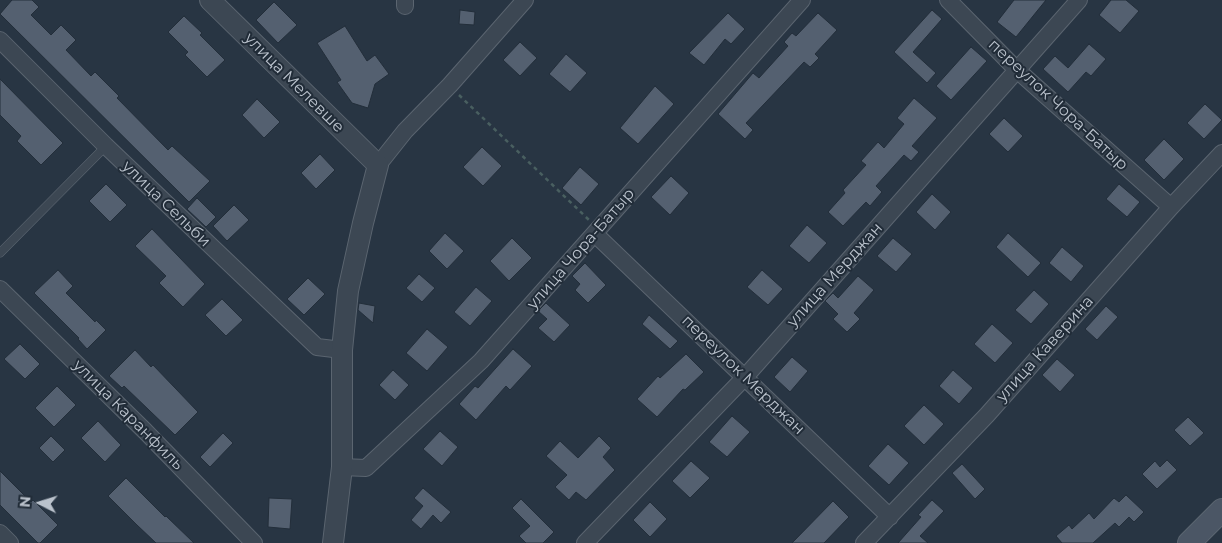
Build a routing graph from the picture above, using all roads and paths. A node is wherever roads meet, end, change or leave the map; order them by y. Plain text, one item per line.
1 (210, 0) edge
2 (525, 0) edge
3 (802, 0) edge
4 (948, 0) edge
5 (1080, 0) edge
6 (0, 40) edge
7 (1017, 70) junction
8 (450, 85) junction
9 (106, 146) junction
10 (1222, 153) edge
11 (378, 165) junction
12 (1171, 207) junction
13 (597, 232) junction
14 (0, 253) edge
15 (0, 290) edge
16 (342, 350) junction
17 (745, 377) junction
18 (342, 466) junction
19 (1222, 510) edge
20 (890, 517) junction
21 (0, 533) edge
22 (10, 543) edge
23 (254, 543) edge
24 (332, 543) edge
25 (585, 543) edge
26 (864, 543) edge
27 (1189, 543) edge

1 - 11 street, улица Мелевше
2 - 8 street
3 - 13 street, улица Чора-Батыр
4 - 7 street, переулок Чора-Батыр
5 - 7 street, улица Мерджан
6 - 9 street, улица Сельби
7 - 12 street, переулок Чора-Батыр
7 - 17 street, улица Мерджан
8 - 11 street
8 - 13 path
9 - 14 lane
9 - 16 street, улица Сельби
10 - 12 street, улица Каверина
11 - 16 street
12 - 20 street, улица Каверина
13 - 17 street, переулок Мерджан
13 - 18 street, улица Чора-Батыр
15 - 23 street, улица Каранфиль
16 - 18 street
17 - 20 street, переулок Мерджан
17 - 25 street, улица Мерджан
18 - 24 street
19 - 27 main road
20 - 26 street, улица Каверина
21 - 22 street

